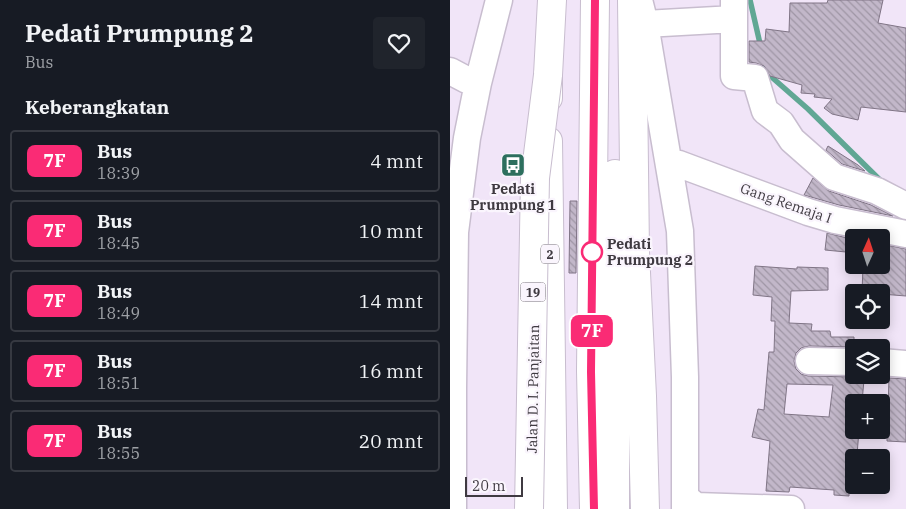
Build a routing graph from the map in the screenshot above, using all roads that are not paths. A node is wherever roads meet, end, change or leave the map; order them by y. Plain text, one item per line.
1 (499, 0) edge
2 (541, 0) edge
3 (552, 0) edge
4 (595, 0) edge
5 (617, 0) edge
6 (632, 0) edge
7 (734, 10) edge
8 (642, 12) edge
9 (450, 71) edge
10 (548, 75) junction
11 (478, 83) junction
12 (594, 135) junction
13 (669, 163) junction
14 (906, 206) edge
15 (906, 234) edge
16 (809, 361) dead end
17 (845, 362) edge
18 (890, 363) edge
19 (906, 364) edge
20 (690, 505) edge
21 (453, 509) edge
22 (530, 509) edge
23 (553, 509) edge
24 (594, 509) edge
25 (609, 509) edge
26 (615, 509) edge
27 (645, 509) edge
28 (791, 509) edge

1 - 11 street
2 - 22 highway, Jalan D. I. Panjaitan
3 - 10 highway, 2
4 - 12 highway
5 - 26 highway
6 - 27 highway
7 - 8 street
7 - 14 street
8 - 13 street
9 - 11 street
10 - 22 highway, 19, bridge
10 - 23 highway, 2, bridge
11 - 21 street
12 - 24 highway
12 - 25 highway
13 - 15 street, Gang Remaja I
13 - 20 street
16 - 17 street
18 - 19 street
20 - 28 street

